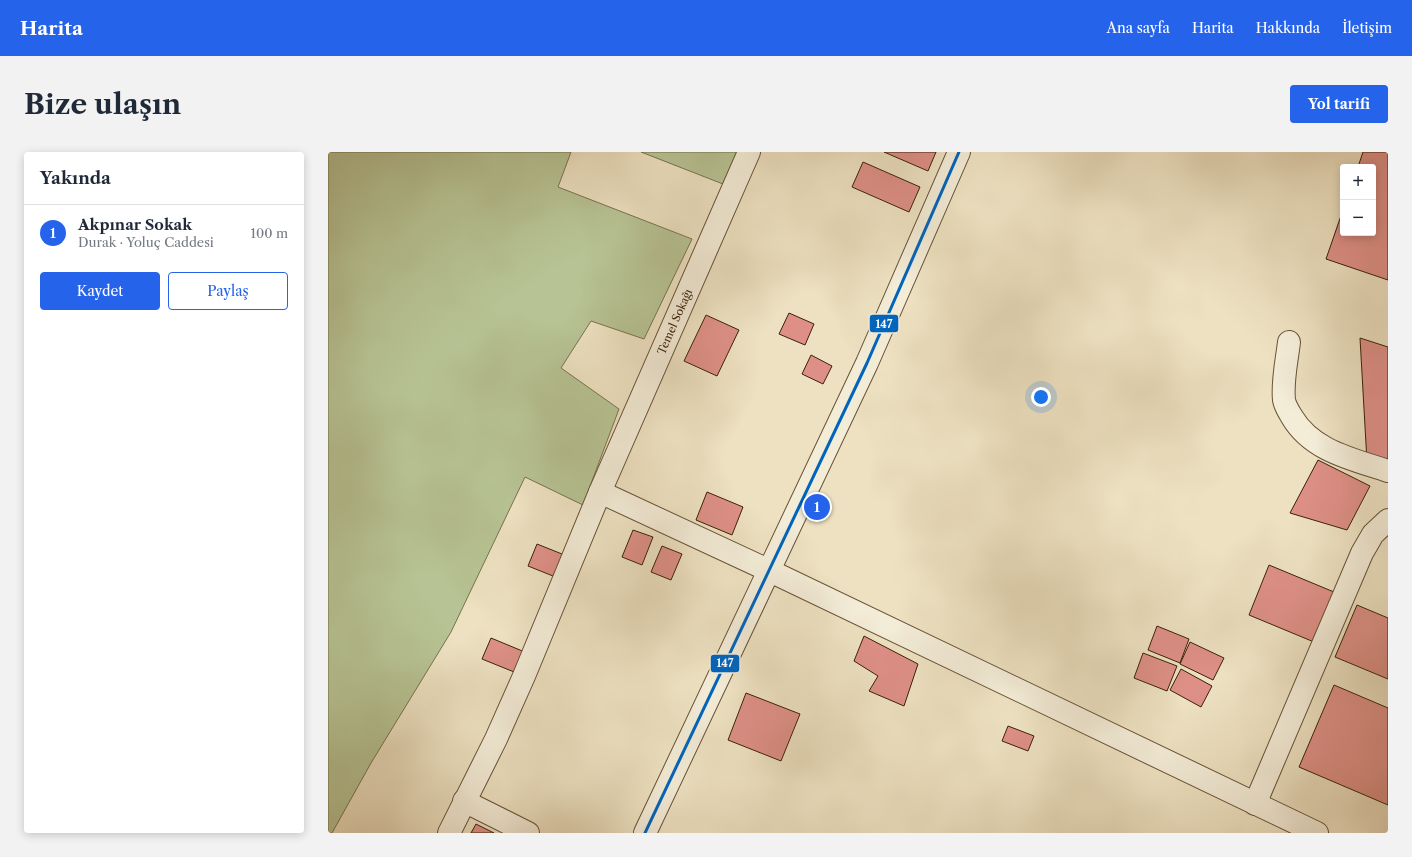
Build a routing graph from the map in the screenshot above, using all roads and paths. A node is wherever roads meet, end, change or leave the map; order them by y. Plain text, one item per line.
1 (749, 152) edge
2 (959, 152) edge
3 (1289, 342) dead end
4 (1388, 471) edge
5 (600, 492) junction
6 (1388, 520) edge
7 (768, 570) junction
8 (464, 801) junction
9 (1255, 804) junction
10 (449, 833) edge
11 (528, 833) edge
12 (645, 833) edge
13 (1316, 833) edge

1 - 5 street, Temel Sokağı
2 - 7 street
3 - 4 street
5 - 7 street
5 - 8 street, Temel Sokağı
6 - 9 street
7 - 9 street
7 - 12 street
8 - 10 street
8 - 11 street
9 - 13 street

